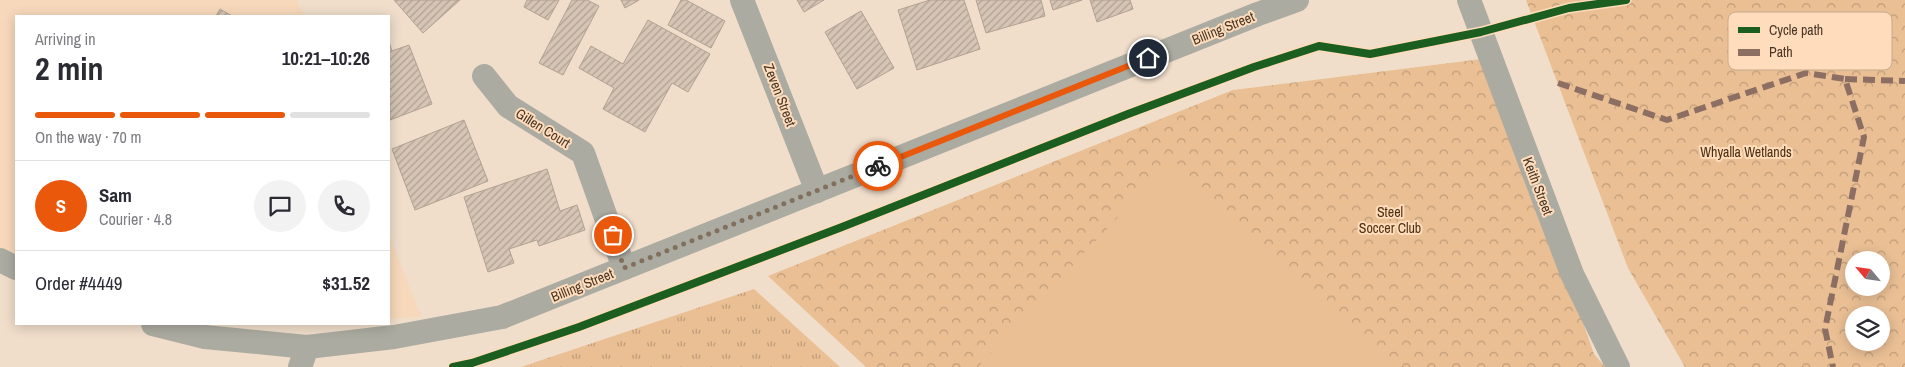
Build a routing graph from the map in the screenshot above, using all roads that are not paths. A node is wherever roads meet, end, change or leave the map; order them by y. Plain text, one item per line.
1 (742, 0) edge
2 (1297, 0) edge
3 (1469, 0) edge
4 (1256, 7) edge
5 (484, 76) dead end
6 (817, 191) junction
7 (0, 260) edge
8 (15, 268) edge
9 (624, 268) junction
10 (157, 325) edge
11 (303, 357) edge
12 (1618, 367) edge

1 - 6 street, Zeven Street
2 - 4 street, Billing Street
3 - 12 street, Keith Street
4 - 6 street, Billing Street
5 - 9 street, Gillen Court
6 - 9 street, Billing Street
7 - 8 street
9 - 11 street, Billing Street
10 - 11 street, Billing Street

